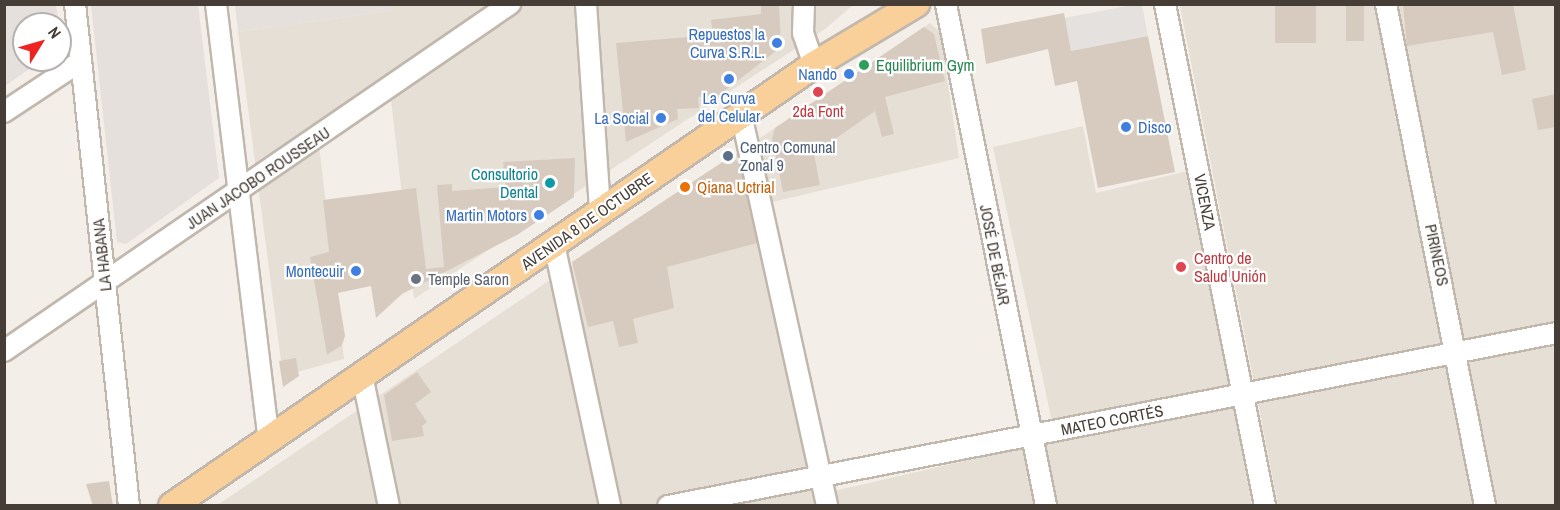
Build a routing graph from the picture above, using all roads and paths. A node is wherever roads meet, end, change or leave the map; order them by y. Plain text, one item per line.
1 (75, 4) edge
2 (216, 4) edge
3 (510, 4) edge
4 (586, 4) edge
5 (804, 4) edge
6 (916, 4) edge
7 (946, 4) edge
8 (1165, 4) edge
9 (1386, 4) edge
10 (81, 61) junction
11 (814, 65) junction
12 (4, 112) edge
13 (741, 114) junction
14 (238, 190) junction
15 (600, 212) junction
16 (554, 244) junction
17 (105, 282) junction
18 (1556, 333) edge
19 (4, 351) edge
20 (1457, 353) junction
21 (362, 375) junction
22 (1244, 395) junction
23 (1031, 436) junction
24 (269, 439) junction
25 (821, 476) junction
26 (129, 506) edge
27 (172, 506) edge
28 (389, 506) edge
29 (610, 506) edge
30 (668, 506) edge
31 (827, 506) edge
32 (1046, 506) edge
33 (1265, 506) edge
34 (1485, 506) edge

1 - 10 street, LA HABANA
2 - 14 street
3 - 14 street, JUAN JACOBO ROUSSEAU
4 - 15 street
5 - 11 street
6 - 11 main road, AVENIDA 8 DE OCTUBRE
7 - 23 street, JOSÉ DE BÉJAR
8 - 22 street, VICENZA
9 - 20 street, PIRINEOS
10 - 12 street
10 - 17 street, LA HABANA
11 - 13 main road, AVENIDA 8 DE OCTUBRE
13 - 15 main road, AVENIDA 8 DE OCTUBRE
13 - 25 street
14 - 17 street, JUAN JACOBO ROUSSEAU
14 - 24 street
15 - 16 main road, AVENIDA 8 DE OCTUBRE
16 - 21 main road, AVENIDA 8 DE OCTUBRE
16 - 29 street
17 - 19 street, JUAN JACOBO ROUSSEAU
17 - 26 street, LA HABANA
18 - 20 street, MATEO CORTÉS
20 - 22 street, MATEO CORTÉS
20 - 34 street, PIRINEOS
21 - 24 main road, AVENIDA 8 DE OCTUBRE
21 - 28 street
22 - 23 street, MATEO CORTÉS
22 - 33 street, VICENZA
23 - 25 street, MATEO CORTÉS
23 - 32 street, JOSÉ DE BÉJAR
24 - 27 main road, AVENIDA 8 DE OCTUBRE
25 - 30 street, MATEO CORTÉS
25 - 31 street

